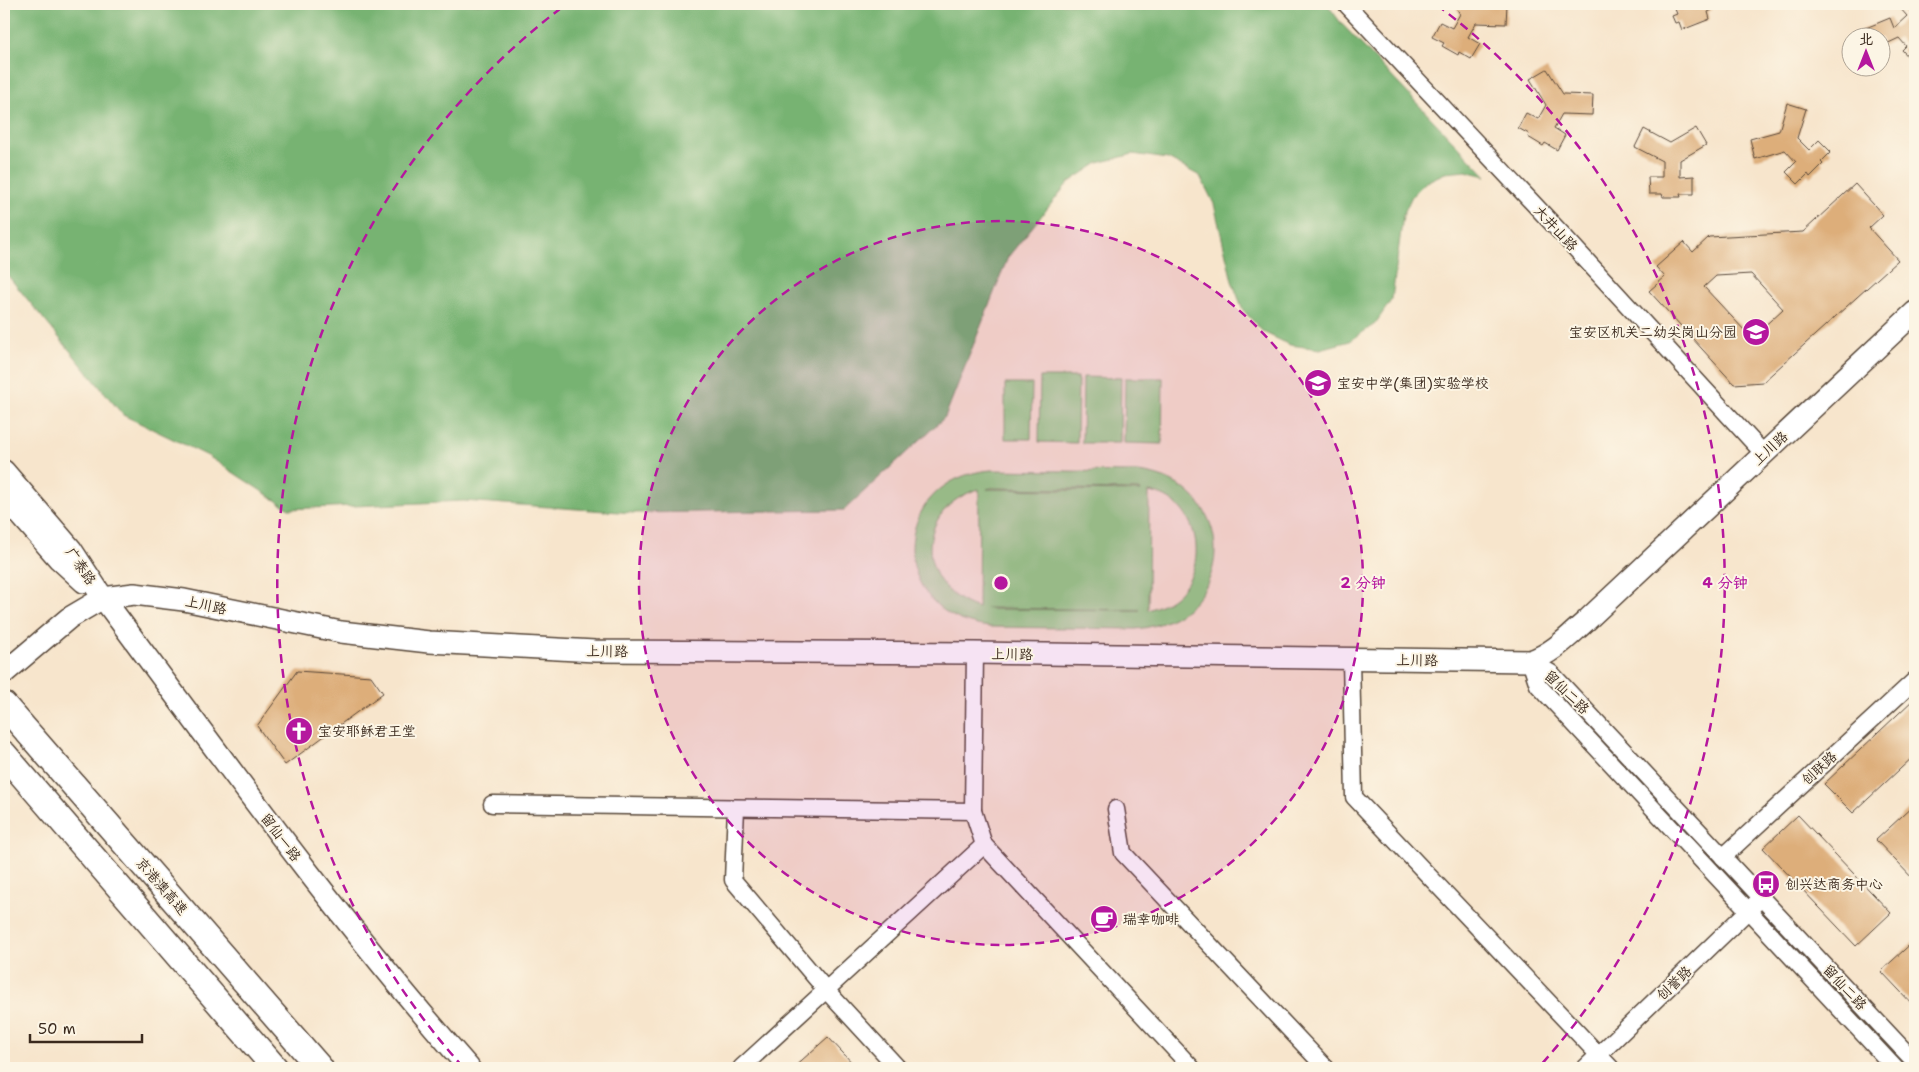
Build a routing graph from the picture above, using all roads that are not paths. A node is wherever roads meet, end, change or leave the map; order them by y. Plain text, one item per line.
1 (1346, 4) edge
2 (1915, 312) edge
3 (1764, 454) junction
4 (4, 471) edge
5 (4, 496) edge
6 (103, 598) junction
7 (975, 653) junction
8 (1351, 659) junction
9 (1530, 661) junction
10 (4, 674) edge
11 (1915, 680) edge
12 (4, 705) edge
13 (4, 754) edge
14 (492, 804) dead end
15 (736, 808) junction
16 (1116, 809) dead end
17 (973, 811) junction
18 (984, 845) junction
19 (1724, 857) junction
20 (1761, 898) junction
21 (1748, 910) junction
22 (826, 990) junction
23 (1599, 1056) junction
24 (1915, 1062) edge
25 (275, 1068) edge
26 (320, 1068) edge
27 (468, 1068) edge
28 (741, 1068) edge
29 (898, 1068) edge
30 (1192, 1068) edge
31 (1326, 1068) edge
32 (1586, 1068) edge
33 (1611, 1068) edge
34 (1895, 1068) edge

1 - 3 street, 大井山路
2 - 3 main road, 上川路
3 - 9 main road, 上川路
4 - 6 main road, 广泰路
5 - 6 main road, 广泰路
6 - 7 main road, 上川路
6 - 10 main road, 上川路
6 - 27 main road, 留仙一路
7 - 8 main road, 上川路
7 - 17 street
8 - 9 main road, 上川路
8 - 23 street
9 - 19 street, 留仙二路
9 - 21 street, 留仙二路
11 - 19 street, 创联路
12 - 26 highway, 京港澳高速
13 - 25 highway
14 - 15 street
15 - 17 street
15 - 22 street
16 - 31 street
17 - 18 street
18 - 22 street
18 - 30 street
19 - 20 street, 留仙二路
20 - 21 street, 创誉路
20 - 24 street, 留仙二路
21 - 23 street, 创誉路
21 - 34 street, 留仙二路
22 - 28 street
22 - 29 street
23 - 32 street, 创誉路
23 - 33 street

